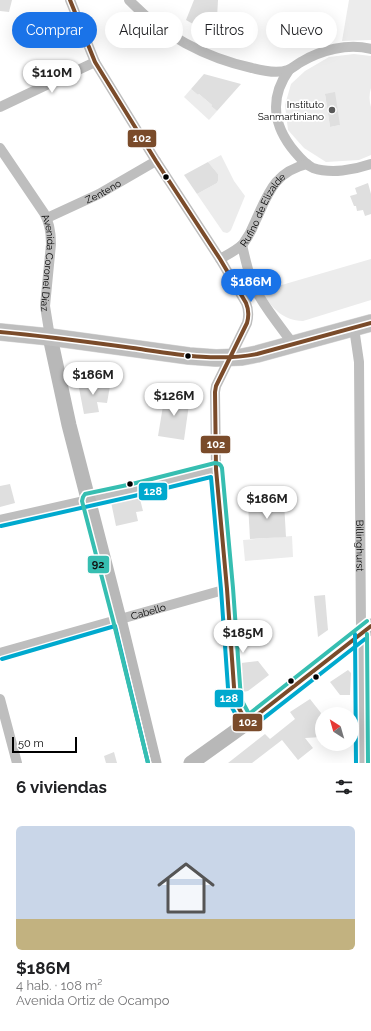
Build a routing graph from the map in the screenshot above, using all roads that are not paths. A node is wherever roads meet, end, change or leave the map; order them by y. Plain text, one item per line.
1 (129, 0) edge
2 (72, 2) edge
3 (371, 49) edge
4 (95, 62) junction
5 (289, 70) junction
6 (0, 107) edge
7 (0, 148) edge
8 (156, 161) junction
9 (306, 164) junction
10 (371, 164) edge
11 (47, 218) junction
12 (242, 245) junction
13 (220, 259) junction
14 (371, 323) edge
15 (354, 328) junction
16 (0, 332) edge
17 (50, 337) junction
18 (294, 345) junction
19 (230, 357) junction
20 (216, 469) junction
21 (88, 499) junction
22 (0, 520) edge
23 (227, 589) junction
24 (119, 619) junction
25 (366, 630) edge
26 (0, 653) edge
27 (0, 699) edge
28 (247, 723) junction
29 (17, 763) edge
30 (154, 763) edge
31 (191, 763) edge
32 (362, 763) edge

1 - 5 street
2 - 4 street
3 - 5 street
4 - 6 street
4 - 8 street
5 - 9 street
7 - 11 street, Avenida Coronel Díaz
8 - 11 street, Zenteno
8 - 13 street
9 - 10 street
9 - 12 street, Rufino de Elizalde
11 - 17 street, Avenida Coronel Díaz
12 - 13 street, Rufino de Elizalde
12 - 18 street
13 - 19 street
14 - 15 main road
15 - 18 main road
15 - 25 street, Billinghurst
16 - 17 main road
17 - 19 main road
17 - 21 main road, Avenida Coronel Díaz
18 - 19 main road
19 - 20 street
20 - 21 street
20 - 23 street
21 - 22 street
21 - 24 main road, Avenida Coronel Díaz
23 - 24 street, Cabello
23 - 28 street
24 - 26 street, Cabello
24 - 30 main road, Avenida Coronel Díaz
25 - 28 main road
25 - 32 street, Billinghurst
27 - 29 street
28 - 31 main road

